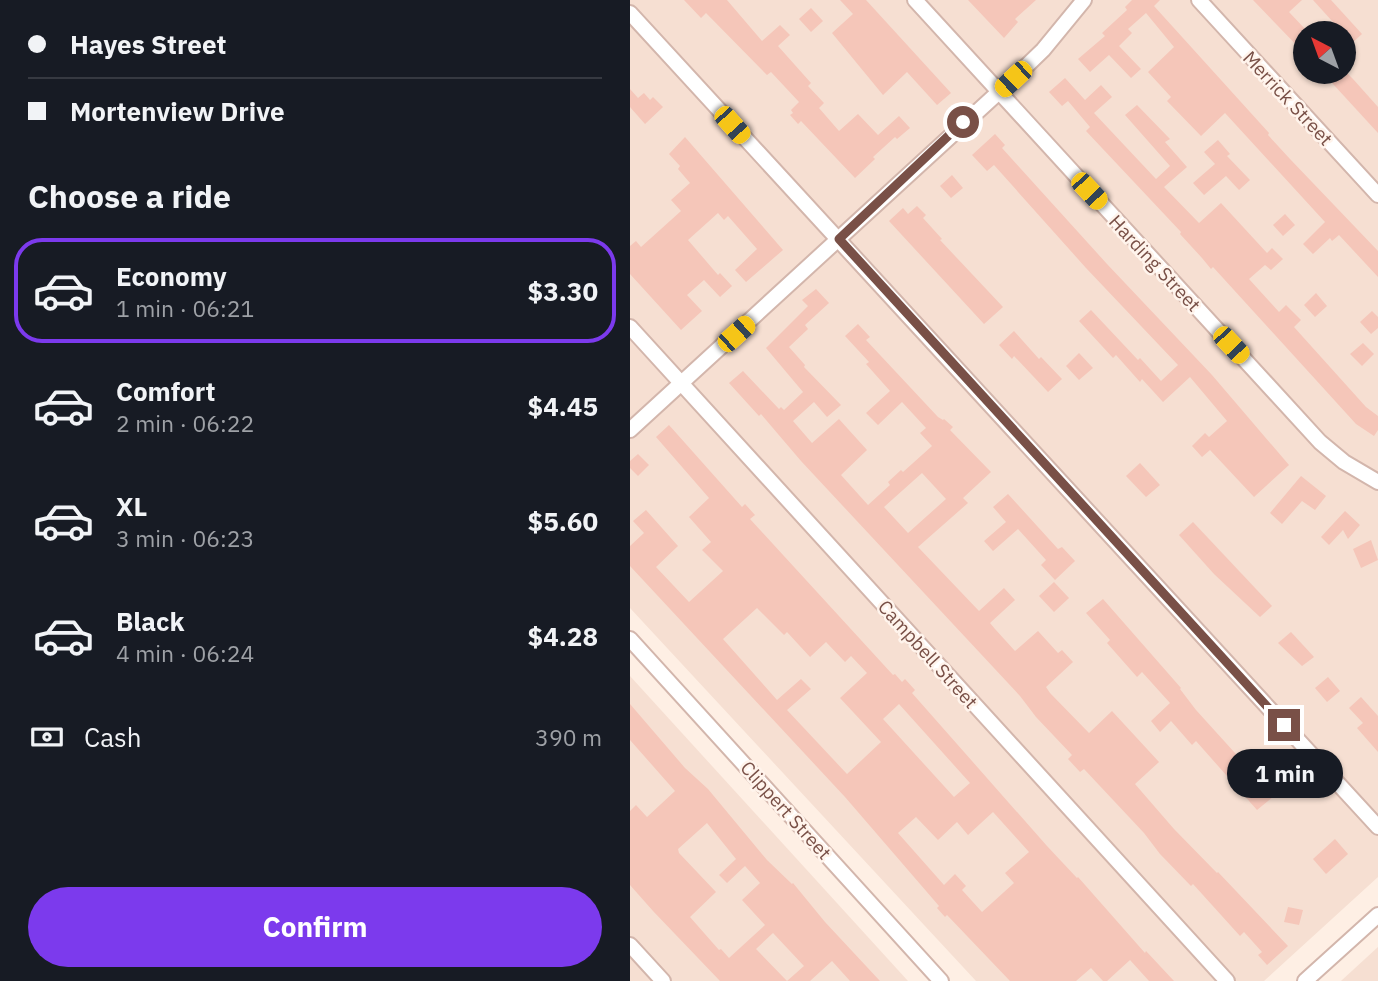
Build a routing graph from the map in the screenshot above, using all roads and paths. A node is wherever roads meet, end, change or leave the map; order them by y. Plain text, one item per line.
1 (915, 0) edge
2 (1084, 0) edge
3 (1199, 0) edge
4 (630, 13) edge
5 (999, 92) junction
6 (1378, 195) edge
7 (839, 239) junction
8 (630, 327) edge
9 (681, 384) junction
10 (630, 430) edge
11 (1378, 482) edge
12 (630, 639) edge
13 (1378, 827) edge
14 (1378, 915) edge
15 (630, 944) edge
16 (663, 981) edge
17 (941, 981) edge
18 (1227, 981) edge
19 (1305, 981) edge

1 - 5 street, Harding Street
2 - 5 street
3 - 6 street, Merrick Street
4 - 7 street
5 - 7 street
5 - 11 street, Harding Street
7 - 9 street
7 - 13 street
8 - 9 street, Campbell Street
9 - 10 street
9 - 18 street, Campbell Street
12 - 17 street, Clippert Street
14 - 19 street
15 - 16 street

